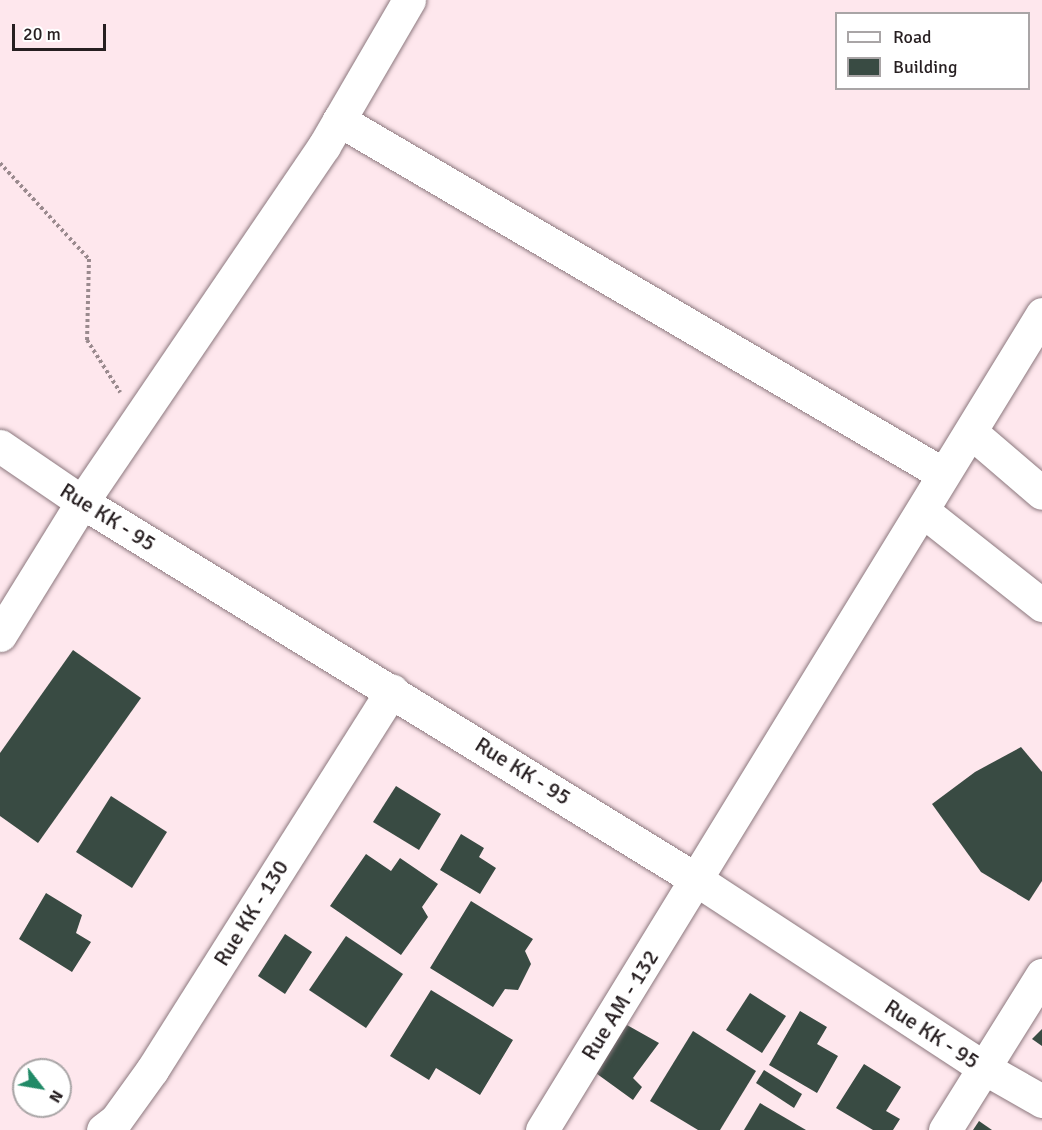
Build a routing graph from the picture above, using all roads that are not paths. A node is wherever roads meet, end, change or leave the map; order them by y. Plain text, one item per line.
1 (409, 0) edge
2 (339, 120) junction
3 (1042, 314) edge
4 (972, 433) junction
5 (0, 446) edge
6 (943, 474) junction
7 (1042, 494) edge
8 (82, 502) junction
9 (923, 511) junction
10 (1042, 605) edge
11 (0, 635) edge
12 (392, 690) junction
13 (697, 880) junction
14 (1042, 975) edge
15 (984, 1068) junction
16 (1042, 1101) edge
17 (103, 1130) edge
18 (542, 1130) edge
19 (945, 1130) edge

1 - 2 street
2 - 6 street
2 - 8 street
3 - 4 street, Rue AM - 132
4 - 6 street, Rue AM - 132
4 - 7 street
5 - 8 street, Rue KK - 95
6 - 9 street, Rue AM - 132
8 - 11 street
8 - 12 street, Rue KK - 95
9 - 10 street
9 - 13 street, Rue AM - 132
12 - 13 street, Rue KK - 95
12 - 17 street, Rue KK - 130
13 - 15 street, Rue KK - 95
13 - 18 street, Rue AM - 132
14 - 15 street
15 - 16 street, Rue KK - 95
15 - 19 street

